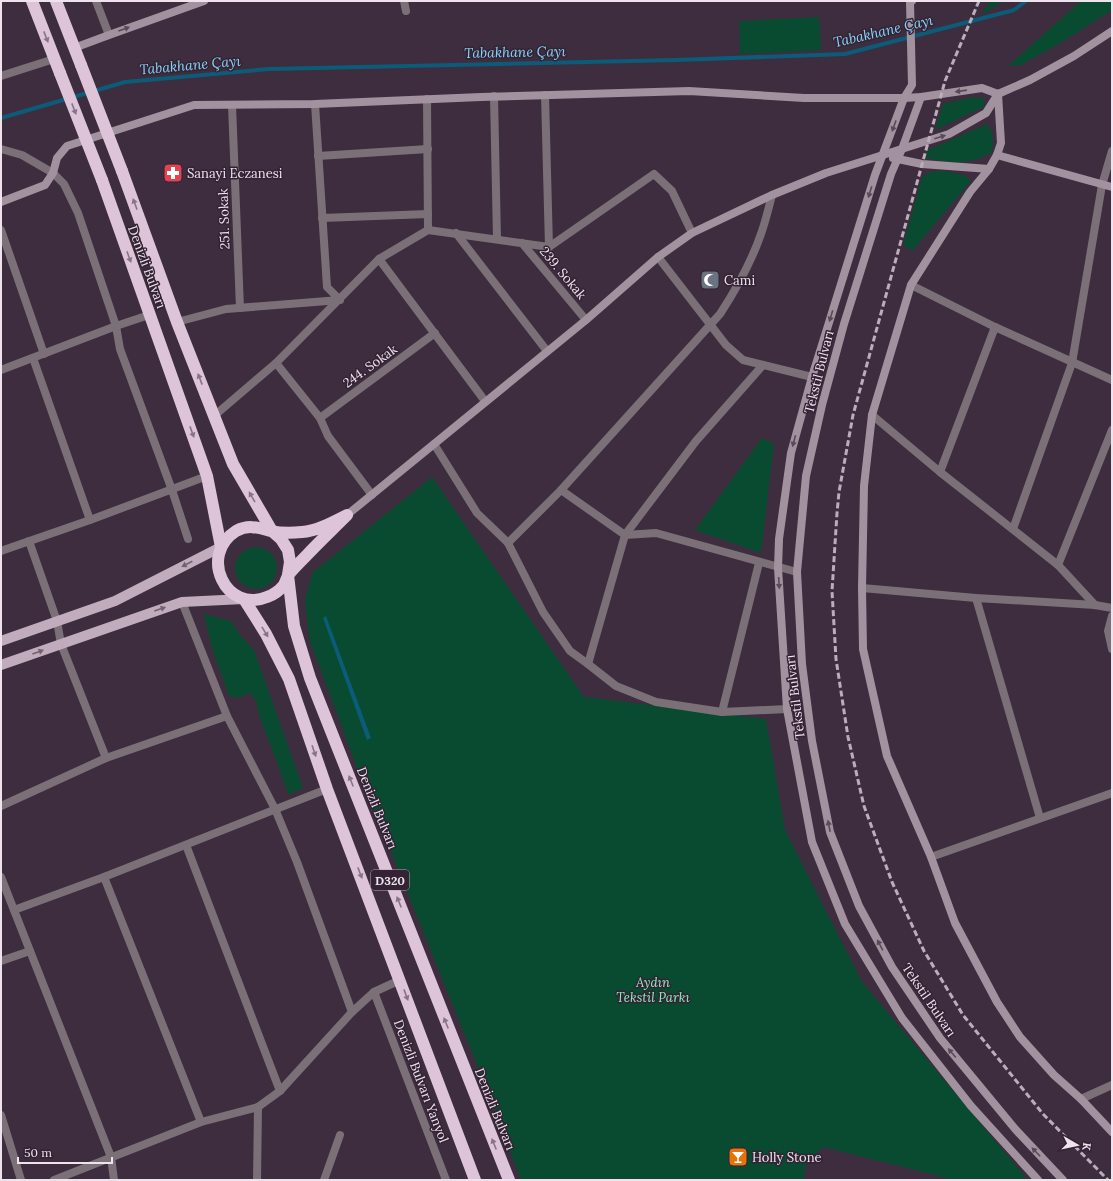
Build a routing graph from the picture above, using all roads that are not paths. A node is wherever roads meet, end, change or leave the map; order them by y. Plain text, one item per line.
1 (32, 1) edge
2 (56, 1) edge
3 (96, 1) edge
4 (202, 1) edge
5 (404, 1) edge
6 (910, 1) edge
7 (406, 11) dead end
8 (1112, 31) edge
9 (109, 34) junction
10 (74, 48) junction
11 (54, 59) junction
12 (1, 76) edge
13 (911, 82) junction
14 (998, 94) junction
15 (544, 95) junction
16 (494, 96) junction
17 (921, 97) junction
18 (904, 98) junction
19 (427, 99) junction
20 (315, 104) junction
21 (232, 105) junction
22 (1, 149) edge
23 (428, 149) junction
24 (902, 149) junction
25 (1112, 151) edge
26 (883, 155) junction
27 (997, 155) junction
28 (318, 156) junction
29 (897, 159) junction
30 (989, 169) junction
31 (53, 174) junction
32 (1102, 185) junction
33 (1112, 187) edge
34 (772, 195) junction
35 (1, 202) edge
36 (428, 214) junction
37 (322, 218) junction
38 (1, 230) edge
39 (428, 230) junction
40 (456, 233) junction
41 (692, 233) junction
42 (497, 239) junction
43 (522, 242) junction
44 (549, 247) junction
45 (658, 257) junction
46 (379, 259) junction
47 (910, 285) junction
48 (340, 300) junction
49 (240, 308) junction
50 (150, 315) junction
51 (586, 320) junction
52 (177, 322) junction
53 (710, 325) junction
54 (116, 326) junction
55 (995, 327) junction
56 (435, 333) junction
57 (547, 351) junction
58 (44, 354) junction
59 (33, 358) junction
60 (276, 363) junction
61 (1072, 363) junction
62 (764, 365) junction
63 (1, 370) edge
64 (812, 377) junction
65 (1112, 380) edge
66 (485, 401) junction
67 (872, 415) junction
68 (214, 416) junction
69 (320, 418) junction
70 (1112, 430) edge
71 (434, 444) junction
72 (940, 472) junction
73 (208, 476) junction
74 (172, 490) junction
75 (561, 490) junction
76 (372, 495) junction
77 (347, 515) junction
78 (90, 520) junction
79 (1013, 530) junction
80 (272, 531) junction
81 (625, 536) junction
82 (188, 539) dead end
83 (29, 541) junction
84 (508, 543) junction
85 (221, 546) junction
86 (2, 548) edge
87 (759, 563) junction
88 (1058, 565) junction
89 (778, 568) junction
90 (797, 572) junction
91 (288, 575) junction
92 (862, 588) junction
93 (976, 598) junction
94 (244, 599) junction
95 (182, 602) junction
96 (1095, 605) junction
97 (1112, 608) edge
98 (1112, 616) edge
99 (57, 621) junction
100 (1, 641) edge
101 (61, 644) junction
102 (1112, 649) edge
103 (588, 664) junction
104 (1, 665) edge
105 (787, 709) junction
106 (722, 712) junction
107 (226, 716) junction
108 (106, 758) junction
109 (327, 789) junction
110 (1112, 793) edge
111 (1, 806) edge
112 (275, 809) junction
113 (1040, 818) junction
114 (186, 845) junction
115 (931, 857) junction
116 (1, 877) edge
117 (104, 877) junction
118 (14, 910) junction
119 (30, 951) junction
120 (1, 961) edge
121 (400, 980) junction
122 (374, 992) junction
123 (352, 1012) junction
124 (1112, 1085) edge
125 (280, 1091) junction
126 (1081, 1099) junction
127 (258, 1107) junction
128 (1, 1115) edge
129 (201, 1122) junction
130 (1112, 1132) edge
131 (340, 1135) dead end
132 (111, 1158) junction
133 (21, 1180) edge
134 (54, 1180) edge
135 (114, 1180) edge
136 (257, 1180) edge
137 (324, 1180) edge
138 (446, 1180) edge
139 (475, 1180) edge
140 (508, 1180) edge
141 (1038, 1180) edge
142 (1063, 1180) edge

1 -> 11 highway, Denizli Bulvarı
2 - 10 highway, Denizli Bulvarı
3 - 9 street
9 -> 4 main road
5 - 7 street
6 - 13 main road
8 - 14 main road
9 - 10 main road
52 -> 10 highway, Denizli Bulvarı, bridge
11 - 12 street
11 -> 50 highway, Denizli Bulvarı, bridge
13 - 17 main road
13 - 18 main road, Tekstil Bulvarı
14 -> 17 main road
24 -> 14 main road
14 - 27 main road
15 - 16 main road
15 - 18 main road
15 - 44 street
16 - 19 main road
16 - 42 street
17 - 18 main road
17 - 24 main road, Tekstil Bulvarı
18 -> 26 main road, Tekstil Bulvarı
19 - 20 main road
19 - 23 street
20 - 21 main road
20 - 28 street
21 - 31 main road
21 - 49 street, 251. Sokak
22 - 31 street
23 - 28 street
23 - 36 street
24 - 26 main road
24 - 29 main road, Tekstil Bulvarı
25 - 32 street
26 - 29 main road
26 - 34 main road
26 -> 64 main road, Tekstil Bulvarı
27 - 30 main road
27 - 32 main road
28 - 37 street
29 - 30 main road
29 - 90 main road, Tekstil Bulvarı
30 - 47 main road
31 - 35 main road
31 - 54 street
32 - 33 main road
32 - 61 street
34 - 41 main road
34 - 53 street
36 - 37 street
36 - 39 street
37 - 48 street
38 - 58 street
39 - 40 street
39 - 46 street
40 - 42 street
40 - 57 street
41 - 44 street
41 - 45 main road
42 - 43 street
43 - 44 street
43 - 51 street, 239. Sokak
45 - 51 main road
45 - 53 street
46 - 48 street
46 - 56 street
47 - 55 street
47 - 67 main road
48 - 49 street
48 - 60 street
49 - 52 street
50 - 54 street
50 -> 73 highway, Denizli Bulvarı
51 - 57 main road
68 -> 52 highway, Denizli Bulvarı
53 - 62 street
53 - 75 street
54 - 58 street
54 - 74 street
55 - 61 street
55 - 72 street
56 - 66 street
56 - 69 street, 244. Sokak
57 - 66 main road
58 - 59 street
59 - 63 street
59 - 78 street
60 - 68 street
60 - 69 street
61 - 65 street
61 - 79 street
62 - 64 street
62 - 81 street
64 -> 89 main road, Tekstil Bulvarı
66 - 71 main road
67 - 72 street
67 - 92 main road
80 -> 68 highway, Denizli Bulvarı
69 - 76 street
70 - 88 street
71 - 76 main road
71 - 84 street
72 - 79 street
73 - 74 street
73 - 85 highway, Denizli Bulvarı
74 - 78 street
74 - 82 street
75 - 81 street
75 - 84 street
76 - 77 main road
77 - 80 highway
77 - 91 highway
78 - 83 street
79 - 88 street
80 - 85 highway
80 - 91 highway
81 - 87 street
81 - 103 street
83 - 86 street
83 - 99 street
84 - 103 street
85 - 94 highway
85 -> 99 main road
87 - 89 street
87 - 106 street
88 - 96 street
89 - 90 street
89 -> 105 main road, Tekstil Bulvarı
142 -> 90 main road, Tekstil Bulvarı
91 - 94 highway
140 -> 91 highway, Denizli Bulvarı / D320
92 - 93 street
92 - 115 main road
93 - 96 street
93 - 113 street
94 - 95 main road
94 -> 109 highway, D320
101 -> 95 main road
95 - 107 street
96 - 97 street
98 - 102 street
99 - 100 main road
99 - 101 street
104 -> 101 main road
101 - 108 street
103 - 106 street
105 - 106 street
105 - 141 main road, Tekstil Bulvarı
107 - 108 street
107 - 112 street
108 - 111 street
109 - 112 street
109 -> 121 highway, D320
110 - 113 street
112 - 114 street
112 - 123 street
113 - 115 street
114 - 117 street
114 - 125 street
115 - 126 main road
116 - 118 street
117 - 118 street
117 - 129 street
118 - 119 street
119 - 120 street
119 - 132 street
121 - 122 street
121 -> 139 highway, D320
122 - 123 street
122 - 138 street, Denizli Bulvarı Yanyol
123 - 125 street
124 - 126 street
125 - 127 street
126 - 130 main road
127 - 129 street
127 - 136 street
128 - 133 street
129 - 132 street
131 - 137 street
132 - 134 street
132 - 135 street

